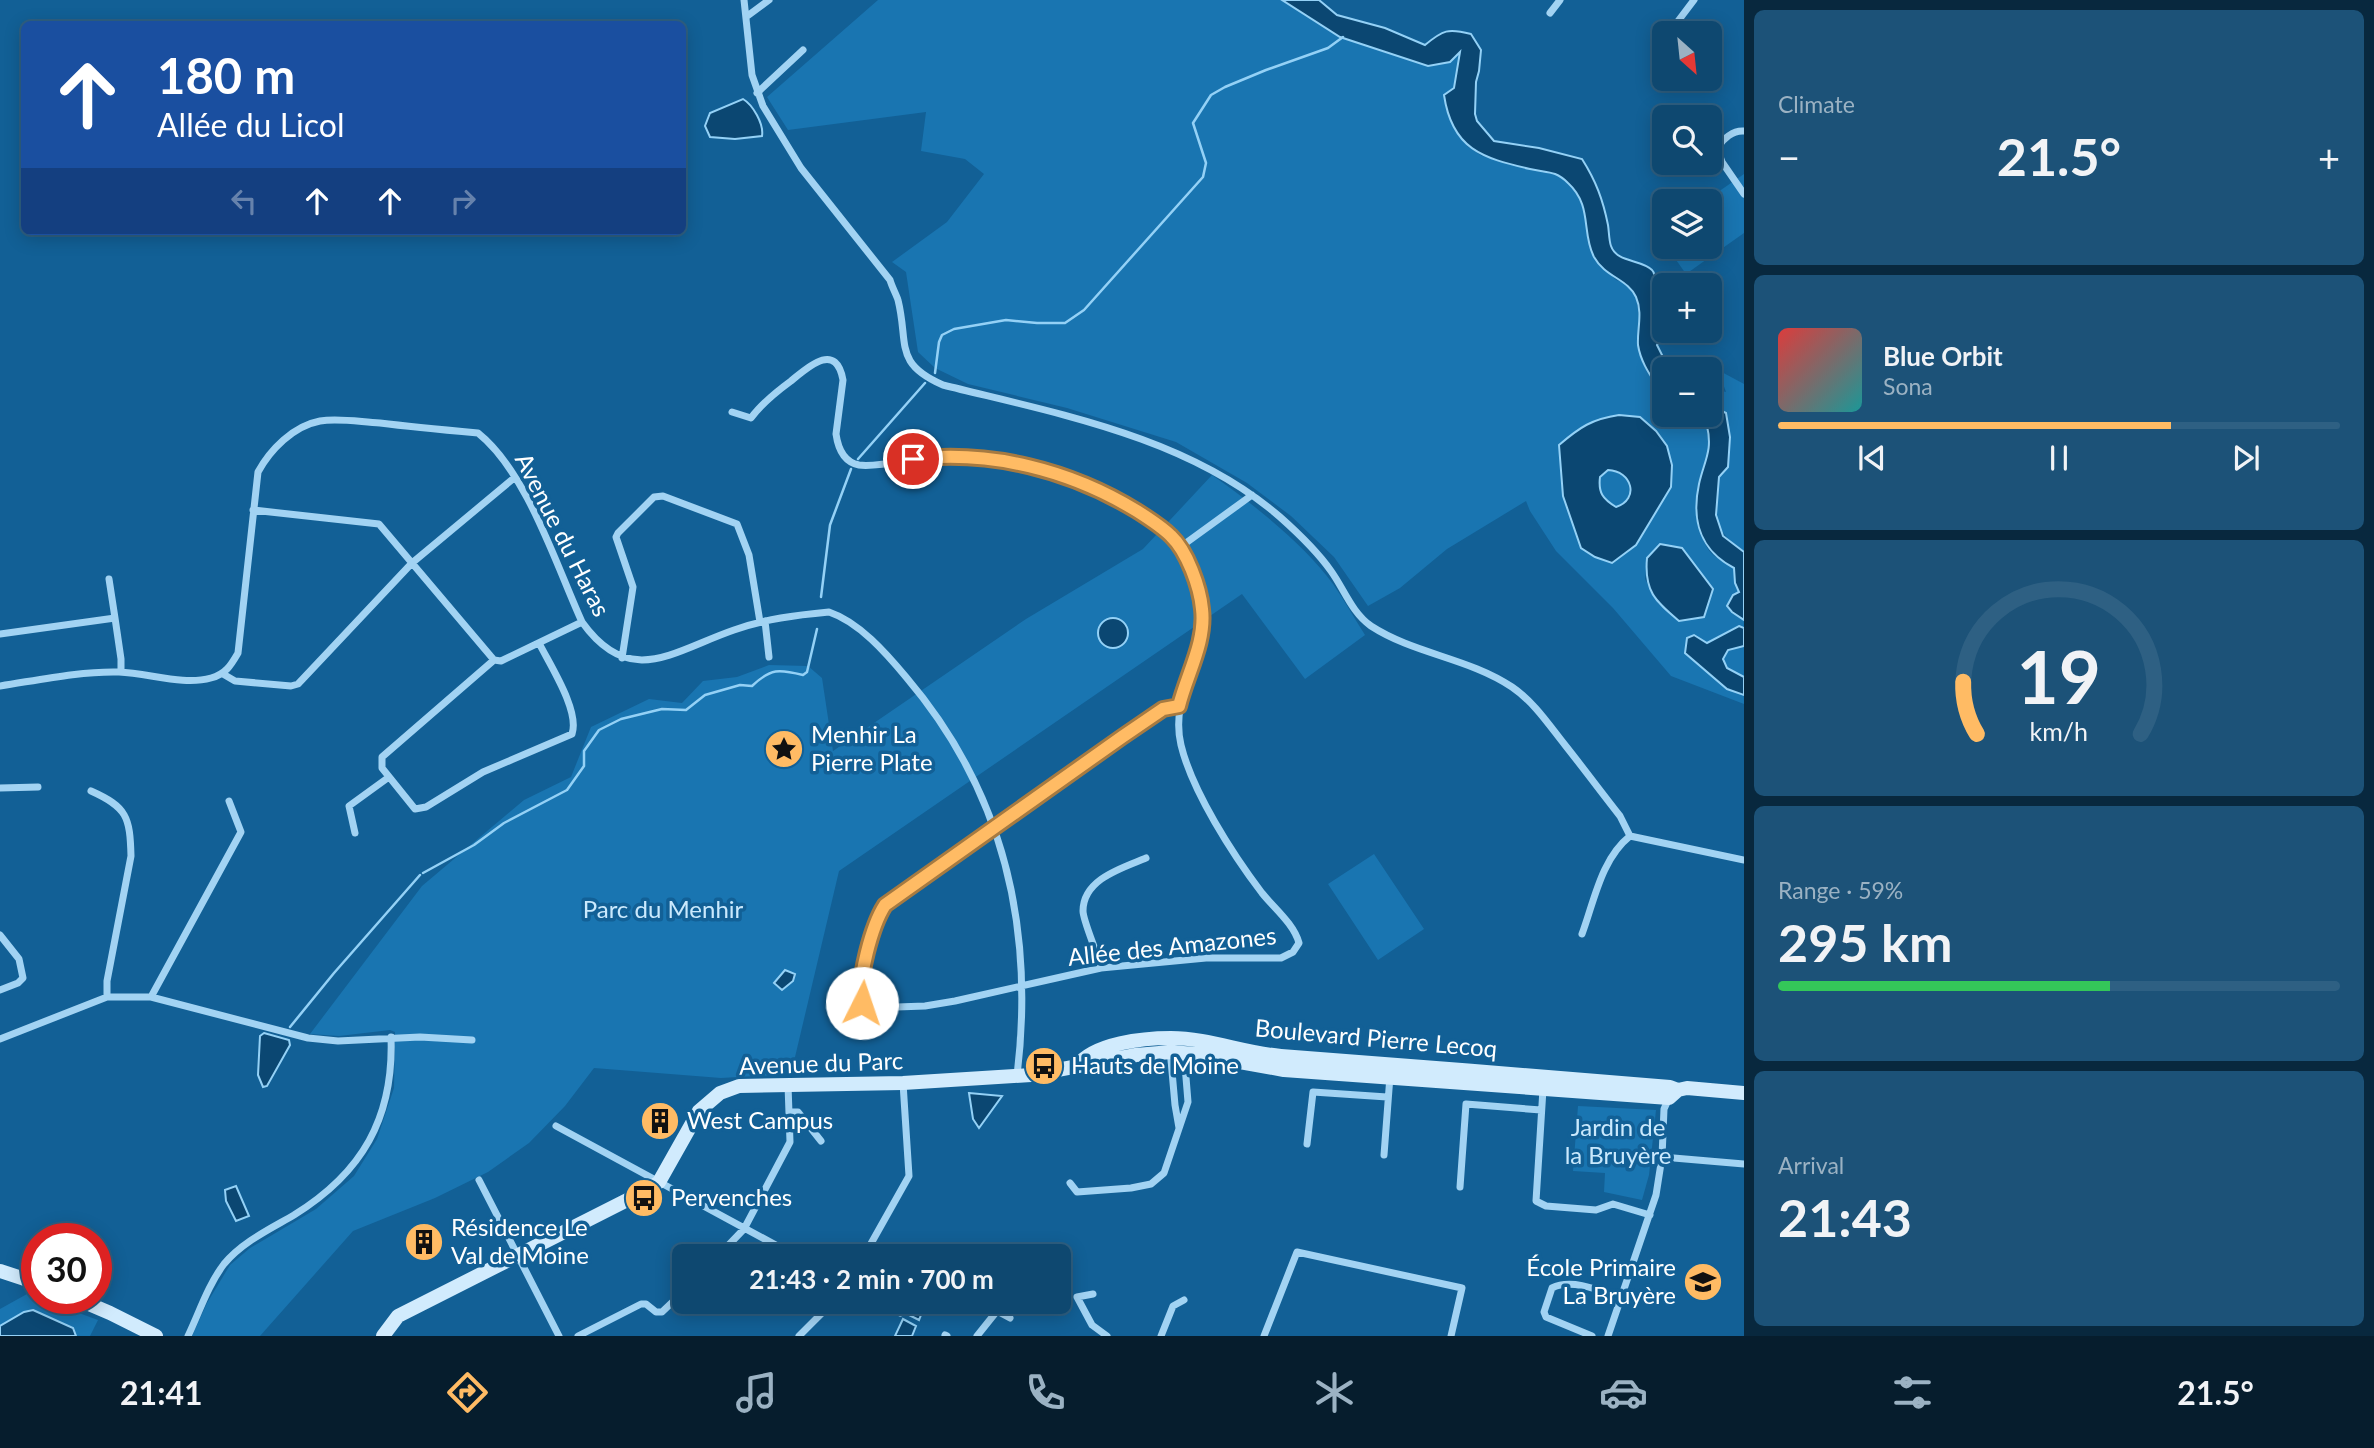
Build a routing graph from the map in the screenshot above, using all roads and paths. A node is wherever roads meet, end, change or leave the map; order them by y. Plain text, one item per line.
1 (744, 0) edge
2 (768, 0) edge
3 (1560, 0) edge
4 (1693, 0) edge
5 (1550, 13) dead end
6 (746, 17) junction
7 (1678, 21) edge
8 (803, 50) dead end
9 (757, 93) junction
10 (1744, 131) edge
11 (1744, 194) edge
12 (732, 412) dead end
13 (514, 478) junction
14 (1252, 495) junction
15 (253, 510) junction
16 (1180, 548) junction
17 (412, 564) junction
18 (109, 579) dead end
19 (115, 618) junction
20 (582, 622) junction
21 (762, 622) junction
22 (0, 634) edge
23 (539, 643) junction
24 (769, 657) dead end
25 (622, 658) junction
26 (494, 660) junction
27 (121, 672) junction
28 (223, 674) junction
29 (0, 686) edge
30 (1179, 706) junction
31 (389, 776) junction
32 (38, 787) dead end
33 (0, 788) edge
34 (91, 790) dead end
35 (229, 801) dead end
36 (995, 828) junction
37 (355, 833) dead end
38 (1630, 836) junction
39 (1146, 858) dead end
40 (1744, 860) edge
41 (1582, 934) dead end
42 (0, 935) edge
43 (1101, 968) junction
44 (1021, 986) junction
45 (0, 990) edge
46 (151, 996) junction
47 (107, 997) junction
48 (391, 1037) junction
49 (0, 1039) edge
50 (472, 1040) dead end
51 (1177, 1045) junction
52 (1390, 1071) junction
53 (1017, 1076) junction
54 (903, 1083) junction
55 (1543, 1083) junction
56 (788, 1085) junction
57 (1744, 1093) edge
58 (1674, 1094) junction
59 (1387, 1097) junction
60 (1541, 1110) junction
61 (789, 1112) junction
62 (556, 1126) dead end
63 (1180, 1130) junction
64 (821, 1142) dead end
65 (1307, 1144) dead end
66 (1384, 1155) dead end
67 (1662, 1157) junction
68 (1744, 1164) edge
69 (480, 1180) dead end
70 (659, 1182) junction
71 (1070, 1184) dead end
72 (1460, 1187) dead end
73 (1650, 1215) junction
74 (744, 1229) junction
75 (730, 1244) edge
76 (773, 1244) edge
77 (871, 1244) edge
78 (518, 1254) junction
79 (0, 1271) edge
80 (21, 1278) edge
81 (1093, 1294) dead end
82 (1621, 1298) junction
83 (1184, 1300) dead end
84 (672, 1302) edge
85 (112, 1314) edge
86 (821, 1314) edge
87 (1010, 1318) dead end
88 (156, 1336) edge
89 (188, 1336) edge
90 (383, 1336) edge
91 (559, 1336) edge
92 (578, 1336) edge
93 (799, 1336) edge
94 (977, 1336) edge
95 (1107, 1336) edge
96 (1161, 1336) edge
97 (1264, 1336) edge
98 (1451, 1336) edge
99 (1592, 1336) edge
100 (1608, 1336) edge

1 - 6 street
2 - 6 street
3 - 5 street
4 - 7 street
6 - 9 street
8 - 9 street
9 - 14 street
10 - 11 street
12 - 16 street
13 - 15 street, Avenue du Haras
13 - 17 street
13 - 20 street, Avenue du Haras
14 - 16 street
14 - 38 street
15 - 17 street
15 - 28 street, Avenue du Haras
16 - 30 street, Allée des Amazones
17 - 26 street
17 - 28 street
18 - 19 street
19 - 22 street
19 - 27 street
20 - 23 street
20 - 25 street, Avenue du Haras
21 - 24 street
21 - 25 street
21 - 25 street
21 - 36 street
23 - 26 street
23 - 31 street
26 - 31 street
27 - 28 street
27 - 29 street
30 - 36 street
30 - 43 street, Allée des Amazones
31 - 37 street
32 - 33 street
34 - 47 street
35 - 46 street
36 - 44 street
36 - 44 street, Allée des Amazones
38 - 40 street
38 - 41 street
39 - 43 street
42 - 45 street
43 - 44 street, Allée des Amazones
44 - 53 street
46 - 47 street
46 - 48 street
47 - 49 street
48 - 50 street
48 - 89 street
51 - 52 street, Boulevard Pierre Lecoq
51 - 53 street, Boulevard Pierre Lecoq
51 - 63 street
51 - 63 street
52 - 55 street, Boulevard Pierre Lecoq
52 - 59 street
53 - 54 street, Avenue du Parc
54 - 56 street, Avenue du Parc
54 - 77 street
55 - 58 street, Boulevard Pierre Lecoq
55 - 60 street
56 - 61 street
56 - 70 street, Avenue du Parc
57 - 58 street, Boulevard Pierre Lecoq
58 - 67 street
59 - 65 street
59 - 66 street
60 - 72 street
60 - 73 street
61 - 64 street
61 - 74 street
62 - 70 street
63 - 71 street
67 - 68 street
67 - 73 street
69 - 78 street
70 - 74 street
70 - 78 street
73 - 82 street
74 - 75 street
74 - 76 street
78 - 90 street
78 - 91 street
79 - 80 street
81 - 95 street
82 - 99 street
82 - 100 street
83 - 96 street
84 - 92 street
85 - 88 street
86 - 93 street
87 - 94 street
97 - 98 street

